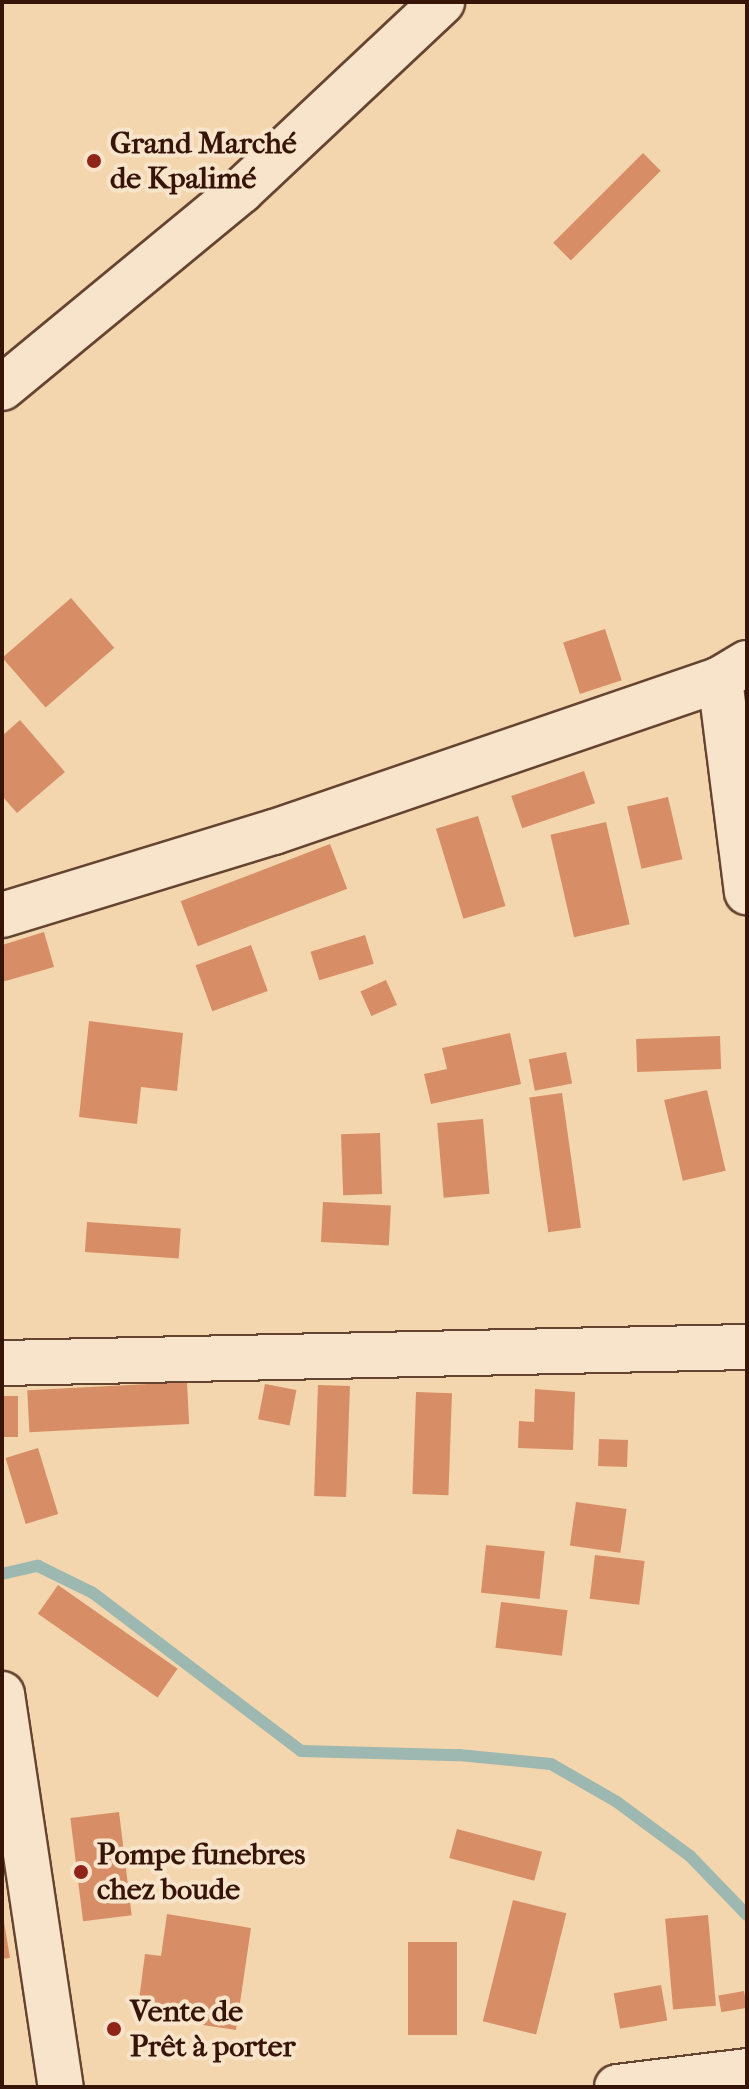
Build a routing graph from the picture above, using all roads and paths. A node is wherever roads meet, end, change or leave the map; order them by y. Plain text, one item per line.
1 (442, 2) edge
2 (2, 388) edge
3 (734, 671) edge
4 (747, 892) edge
5 (2, 915) edge
6 (747, 1347) edge
7 (2, 1363) edge
8 (2, 1694) edge
9 (8, 1794) edge
10 (747, 2071) edge
11 (61, 2087) edge
12 (617, 2087) edge

1 - 2 street
3 - 4 street
3 - 5 street
6 - 7 street
8 - 9 street
9 - 11 street
10 - 12 street

